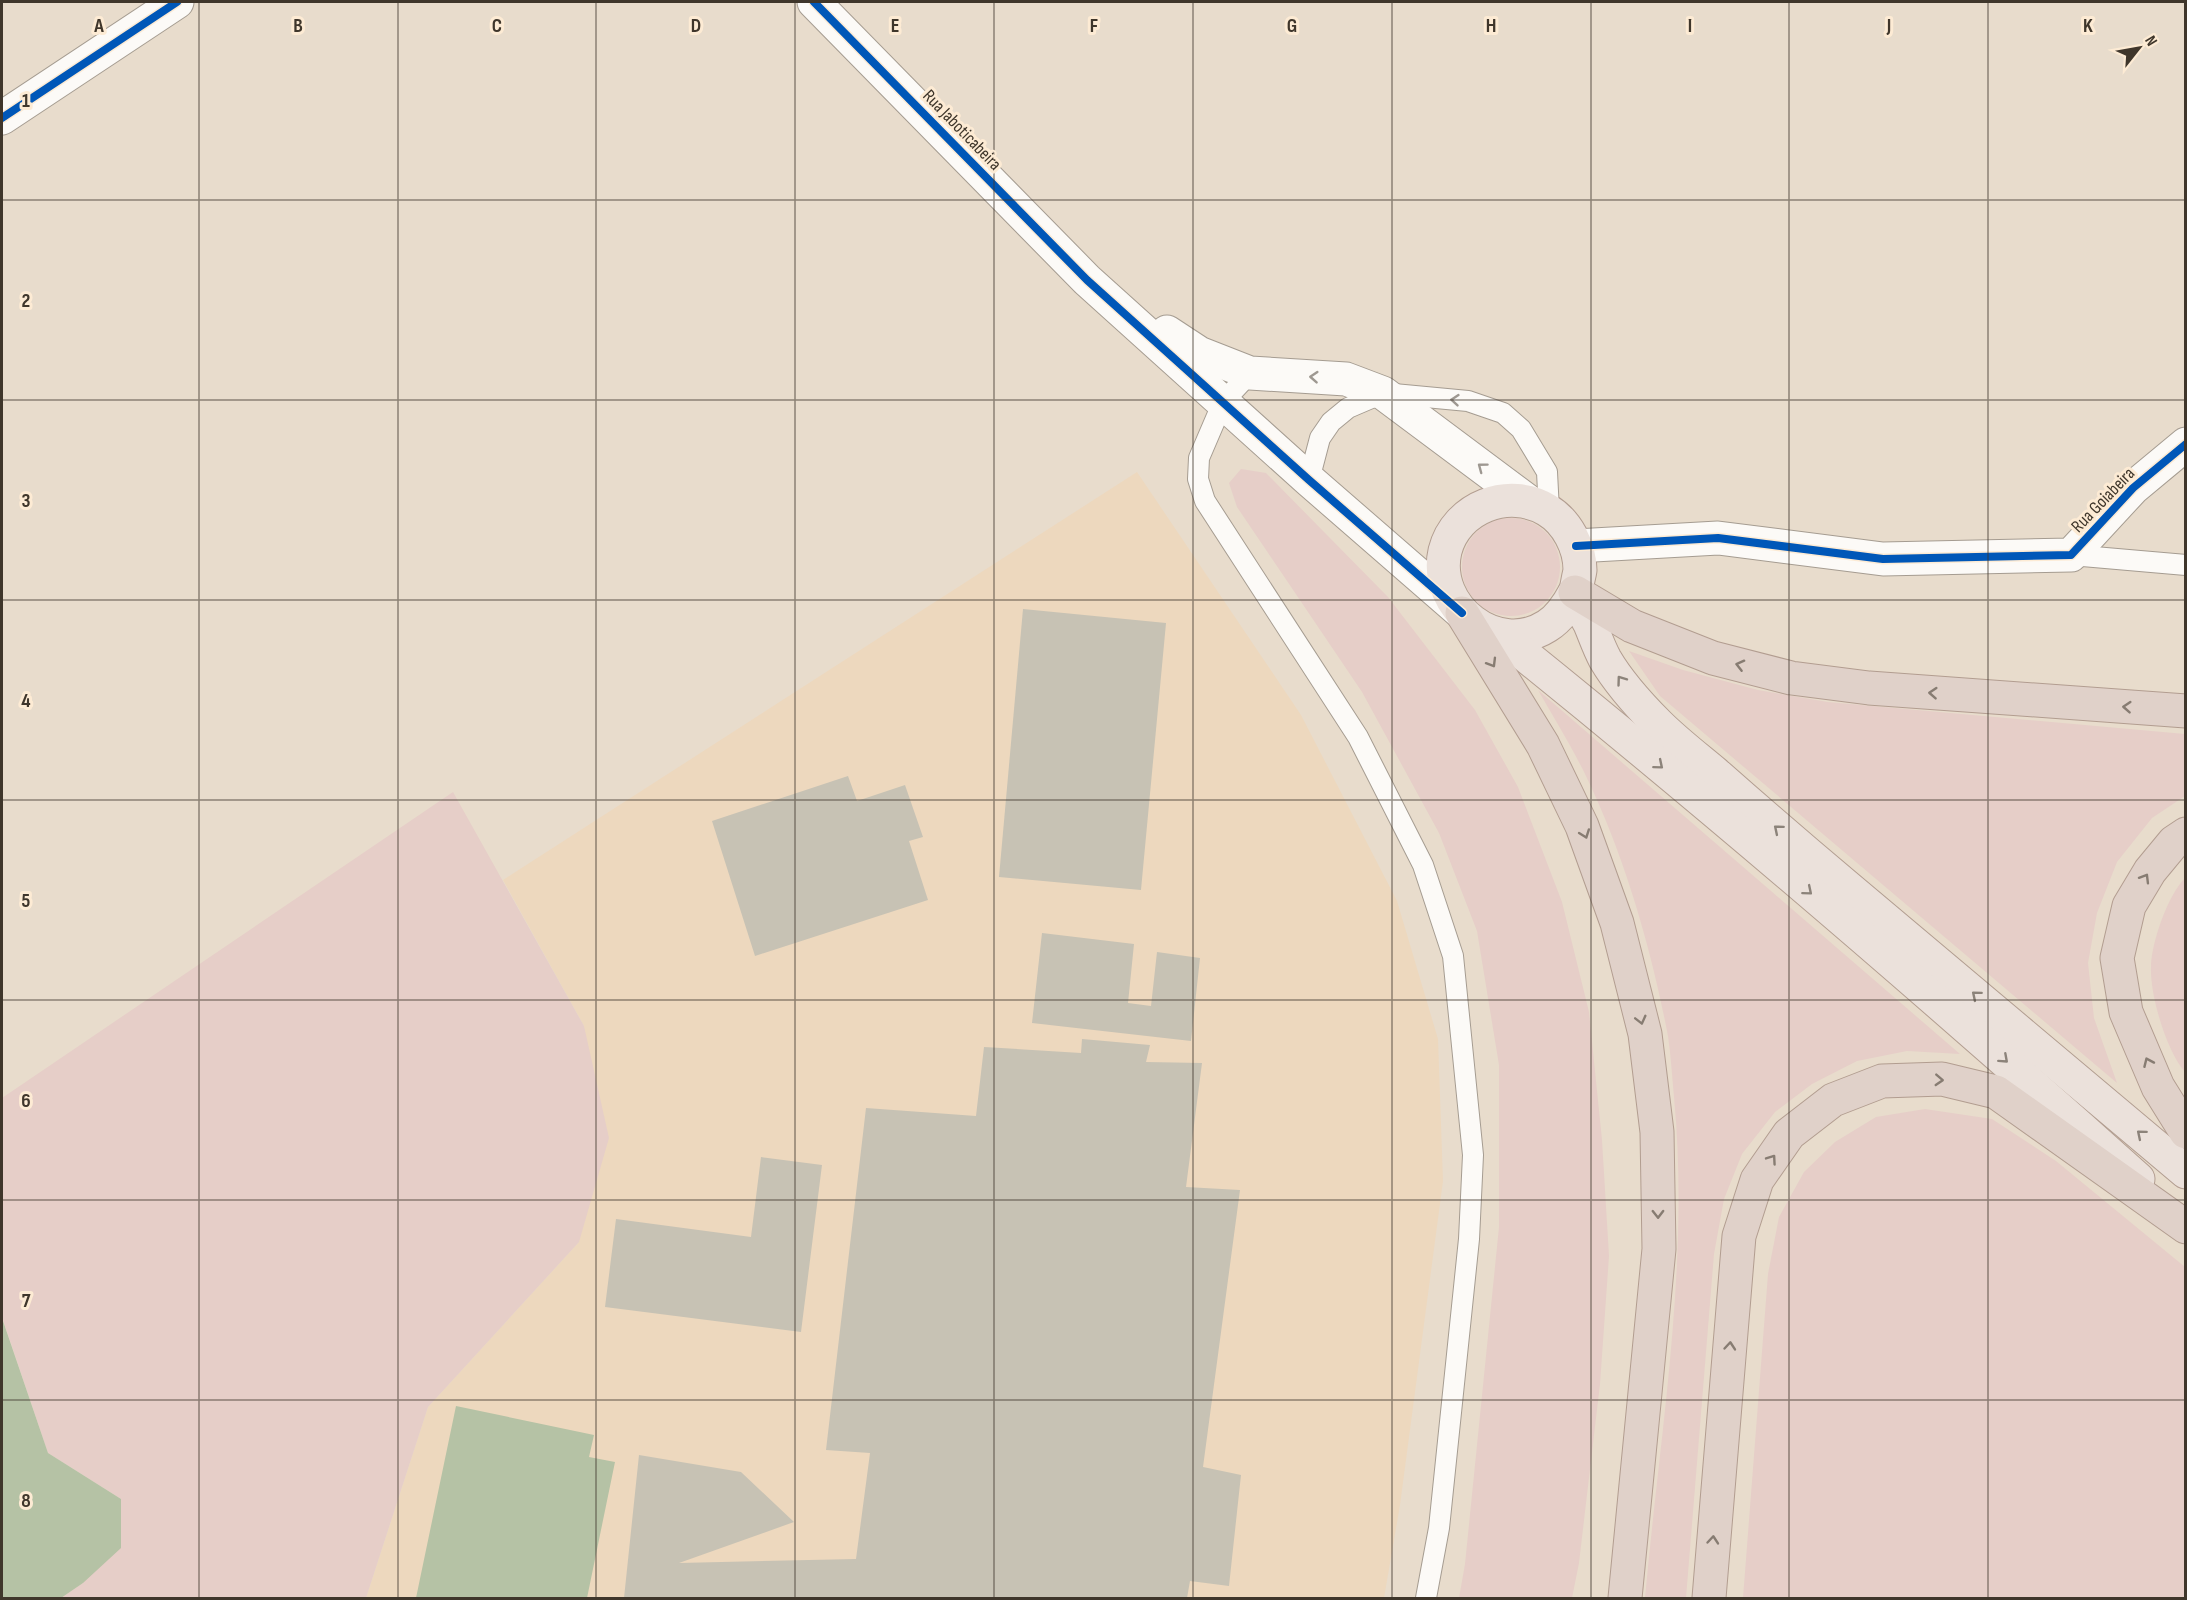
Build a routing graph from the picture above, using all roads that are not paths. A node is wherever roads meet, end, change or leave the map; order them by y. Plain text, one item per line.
1 (177, 2) edge
2 (814, 2) edge
3 (2, 118) edge
4 (1087, 280) junction
5 (1250, 373) junction
6 (1383, 393) junction
7 (1222, 402) junction
8 (2186, 444) edge
9 (1309, 480) junction
10 (1539, 507) junction
11 (1576, 546) junction
12 (2071, 555) junction
13 (2186, 565) edge
14 (1575, 592) junction
15 (1462, 613) junction
16 (1500, 635) junction
17 (2186, 711) edge
18 (2186, 834) edge
19 (2186, 1132) edge
20 (2186, 1172) edge
21 (2186, 1221) edge
22 (2186, 1227) edge
23 (1426, 1599) edge
24 (1625, 1599) edge
25 (1709, 1599) edge

1 - 3 street
2 - 4 street, Rua Jaboticabeira
4 - 5 street
4 - 7 street
6 -> 5 street
5 - 7 lane
6 - 9 lane
10 -> 6 street
10 -> 6 lane
7 - 9 street
7 - 23 lane
8 - 12 street, Rua Goiabeira
9 - 15 street
10 - 11 main road
10 - 15 main road
11 - 12 street
11 - 14 main road
12 - 13 lane
14 - 16 main road
17 -> 14 highway
20 -> 14 main road
15 - 16 main road
15 -> 24 highway
16 -> 21 main road
19 -> 18 highway
25 -> 22 highway

